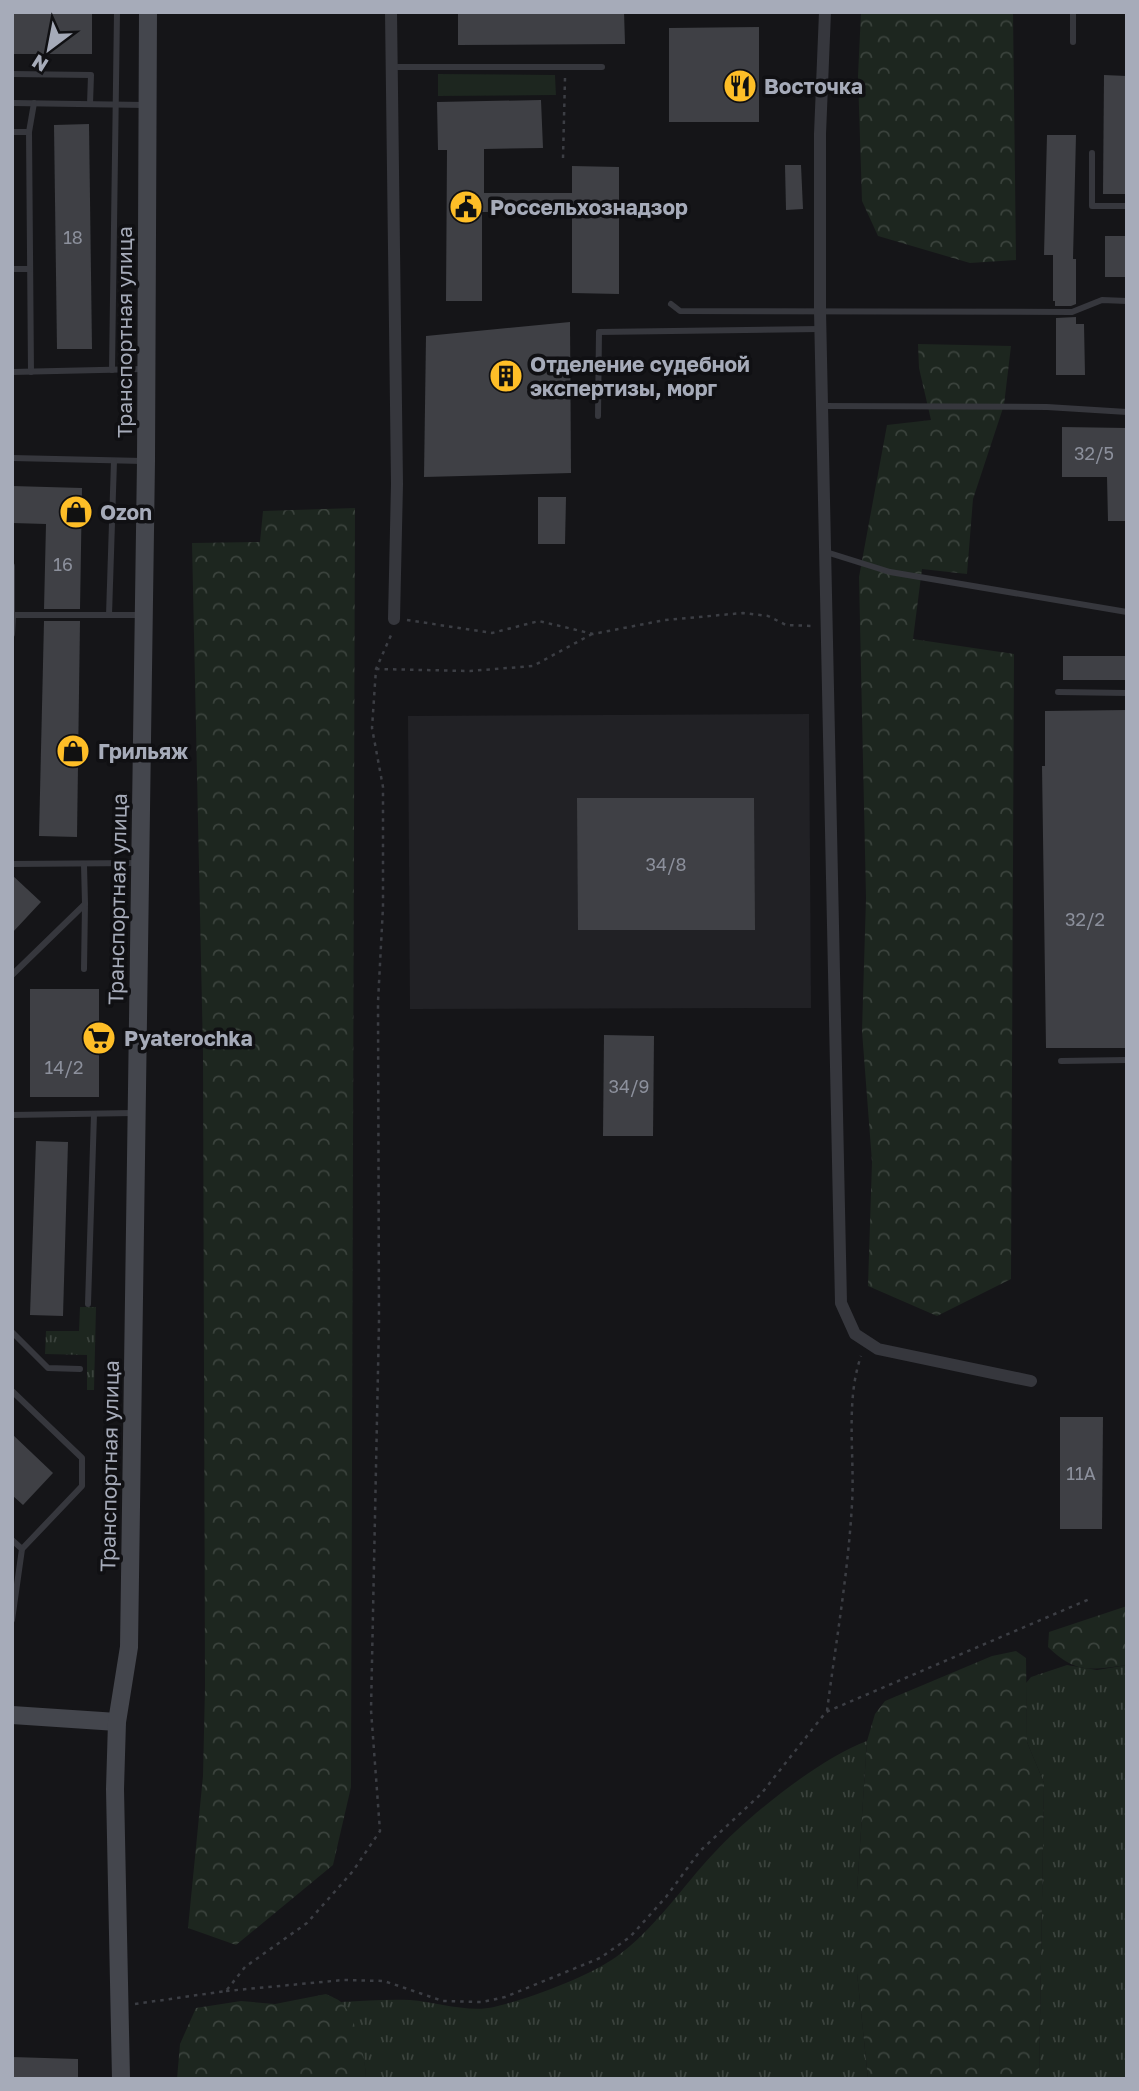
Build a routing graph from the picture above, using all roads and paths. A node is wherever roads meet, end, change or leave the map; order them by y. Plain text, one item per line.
1 (117, 12) edge
2 (148, 12) edge
3 (391, 12) edge
4 (825, 12) edge
5 (1073, 12) edge
6 (1073, 42) dead end
7 (390, 67) junction
8 (565, 67) junction
9 (602, 68) dead end
10 (12, 74) edge
11 (12, 103) edge
12 (34, 103) junction
13 (90, 104) junction
14 (117, 104) junction
15 (147, 105) junction
16 (12, 132) edge
17 (29, 132) junction
18 (1092, 153) dead end
19 (563, 158) dead end
20 (1127, 206) edge
21 (12, 269) edge
22 (29, 269) junction
23 (1127, 301) edge
24 (671, 304) dead end
25 (820, 311) junction
26 (820, 329) junction
27 (146, 369) junction
28 (112, 370) junction
29 (12, 372) edge
30 (31, 372) junction
31 (822, 407) junction
32 (1127, 412) edge
33 (598, 416) dead end
34 (12, 458) edge
35 (114, 461) junction
36 (146, 461) junction
37 (826, 552) junction
38 (12, 566) edge
39 (1127, 612) edge
40 (13, 615) edge
41 (109, 615) junction
42 (144, 615) junction
43 (827, 618) junction
44 (394, 619) junction
45 (12, 634) edge
46 (593, 634) junction
47 (376, 669) junction
48 (1058, 692) dead end
49 (1127, 693) edge
50 (140, 863) junction
51 (12, 864) edge
52 (84, 865) junction
53 (85, 904) junction
54 (84, 969) dead end
55 (12, 975) edge
56 (1127, 1060) edge
57 (1061, 1061) dead end
58 (136, 1113) junction
59 (94, 1114) junction
60 (12, 1115) edge
61 (89, 1304) dead end
62 (12, 1332) edge
63 (865, 1343) junction
64 (80, 1369) dead end
65 (1031, 1381) dead end
66 (12, 1391) edge
67 (12, 1539) edge
68 (22, 1549) junction
69 (1092, 1598) dead end
70 (12, 1620) edge
71 (827, 1712) junction
72 (12, 1715) edge
73 (117, 1722) junction
74 (226, 1991) junction
75 (121, 2006) junction
76 (121, 2079) edge

1 - 14 lane
2 - 15 street, Транспортная улица
3 - 7 street
4 - 25 street
5 - 6 lane
7 - 8 lane
7 - 44 street
8 - 9 lane
8 - 19 path
10 - 13 lane
11 - 12 lane
12 - 13 lane
12 - 17 lane
13 - 14 lane
14 - 15 lane
14 - 28 lane
15 - 27 street, Транспортная улица
16 - 17 lane
17 - 22 lane
18 - 20 lane
21 - 22 lane
22 - 30 lane
23 - 25 lane
24 - 25 lane
25 - 26 street
26 - 31 street
26 - 33 lane
27 - 28 lane
27 - 36 street, Транспортная улица
28 - 30 lane
29 - 30 lane
31 - 32 lane
31 - 37 street
34 - 35 lane
35 - 36 lane
35 - 41 lane
36 - 42 street, Транспортная улица
37 - 39 lane
37 - 43 street
38 - 40 lane
40 - 41 lane
40 - 45 lane
41 - 42 lane
42 - 50 street, Транспортная улица
43 - 46 path
43 - 63 street
44 - 46 path
44 - 47 path
46 - 47 path
47 - 74 path
48 - 49 lane
50 - 52 lane
50 - 58 street, Транспортная улица
51 - 52 lane
52 - 53 lane
53 - 54 lane
53 - 55 lane
56 - 57 lane
58 - 59 lane
58 - 73 street, Транспортная улица
59 - 60 lane
59 - 61 lane
62 - 64 lane
63 - 65 street
63 - 71 path
66 - 68 lane
67 - 68 lane
68 - 70 lane
69 - 71 path
71 - 74 path
72 - 73 street
73 - 75 street, Транспортная улица
74 - 75 path
75 - 76 street, Транспортная улица

